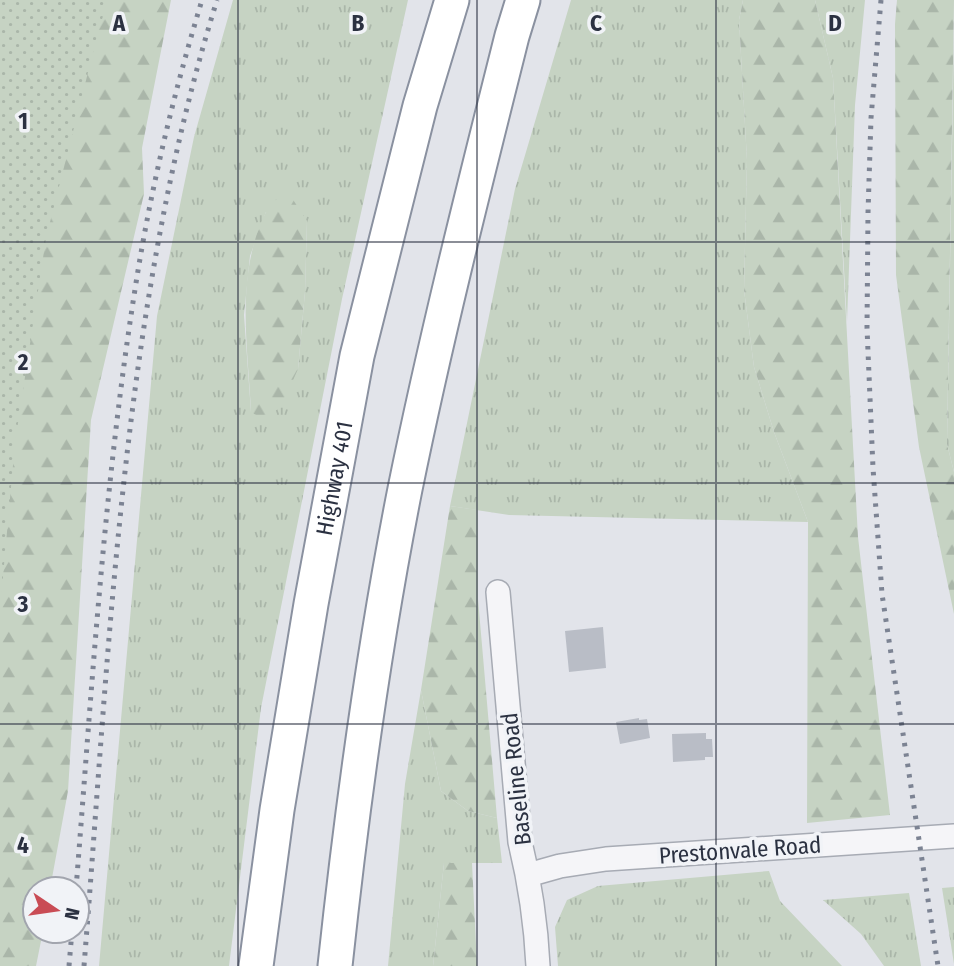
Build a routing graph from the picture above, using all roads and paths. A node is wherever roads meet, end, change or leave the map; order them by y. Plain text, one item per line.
1 (452, 0) edge
2 (523, 0) edge
3 (498, 592) dead end
4 (954, 836) edge
5 (528, 875) junction
6 (256, 966) edge
7 (335, 966) edge
8 (538, 966) edge

1 - 6 highway, Highway 401
2 - 7 highway
3 - 5 street, Baseline Road
4 - 5 street, Prestonvale Road
5 - 8 street, Baseline Road

